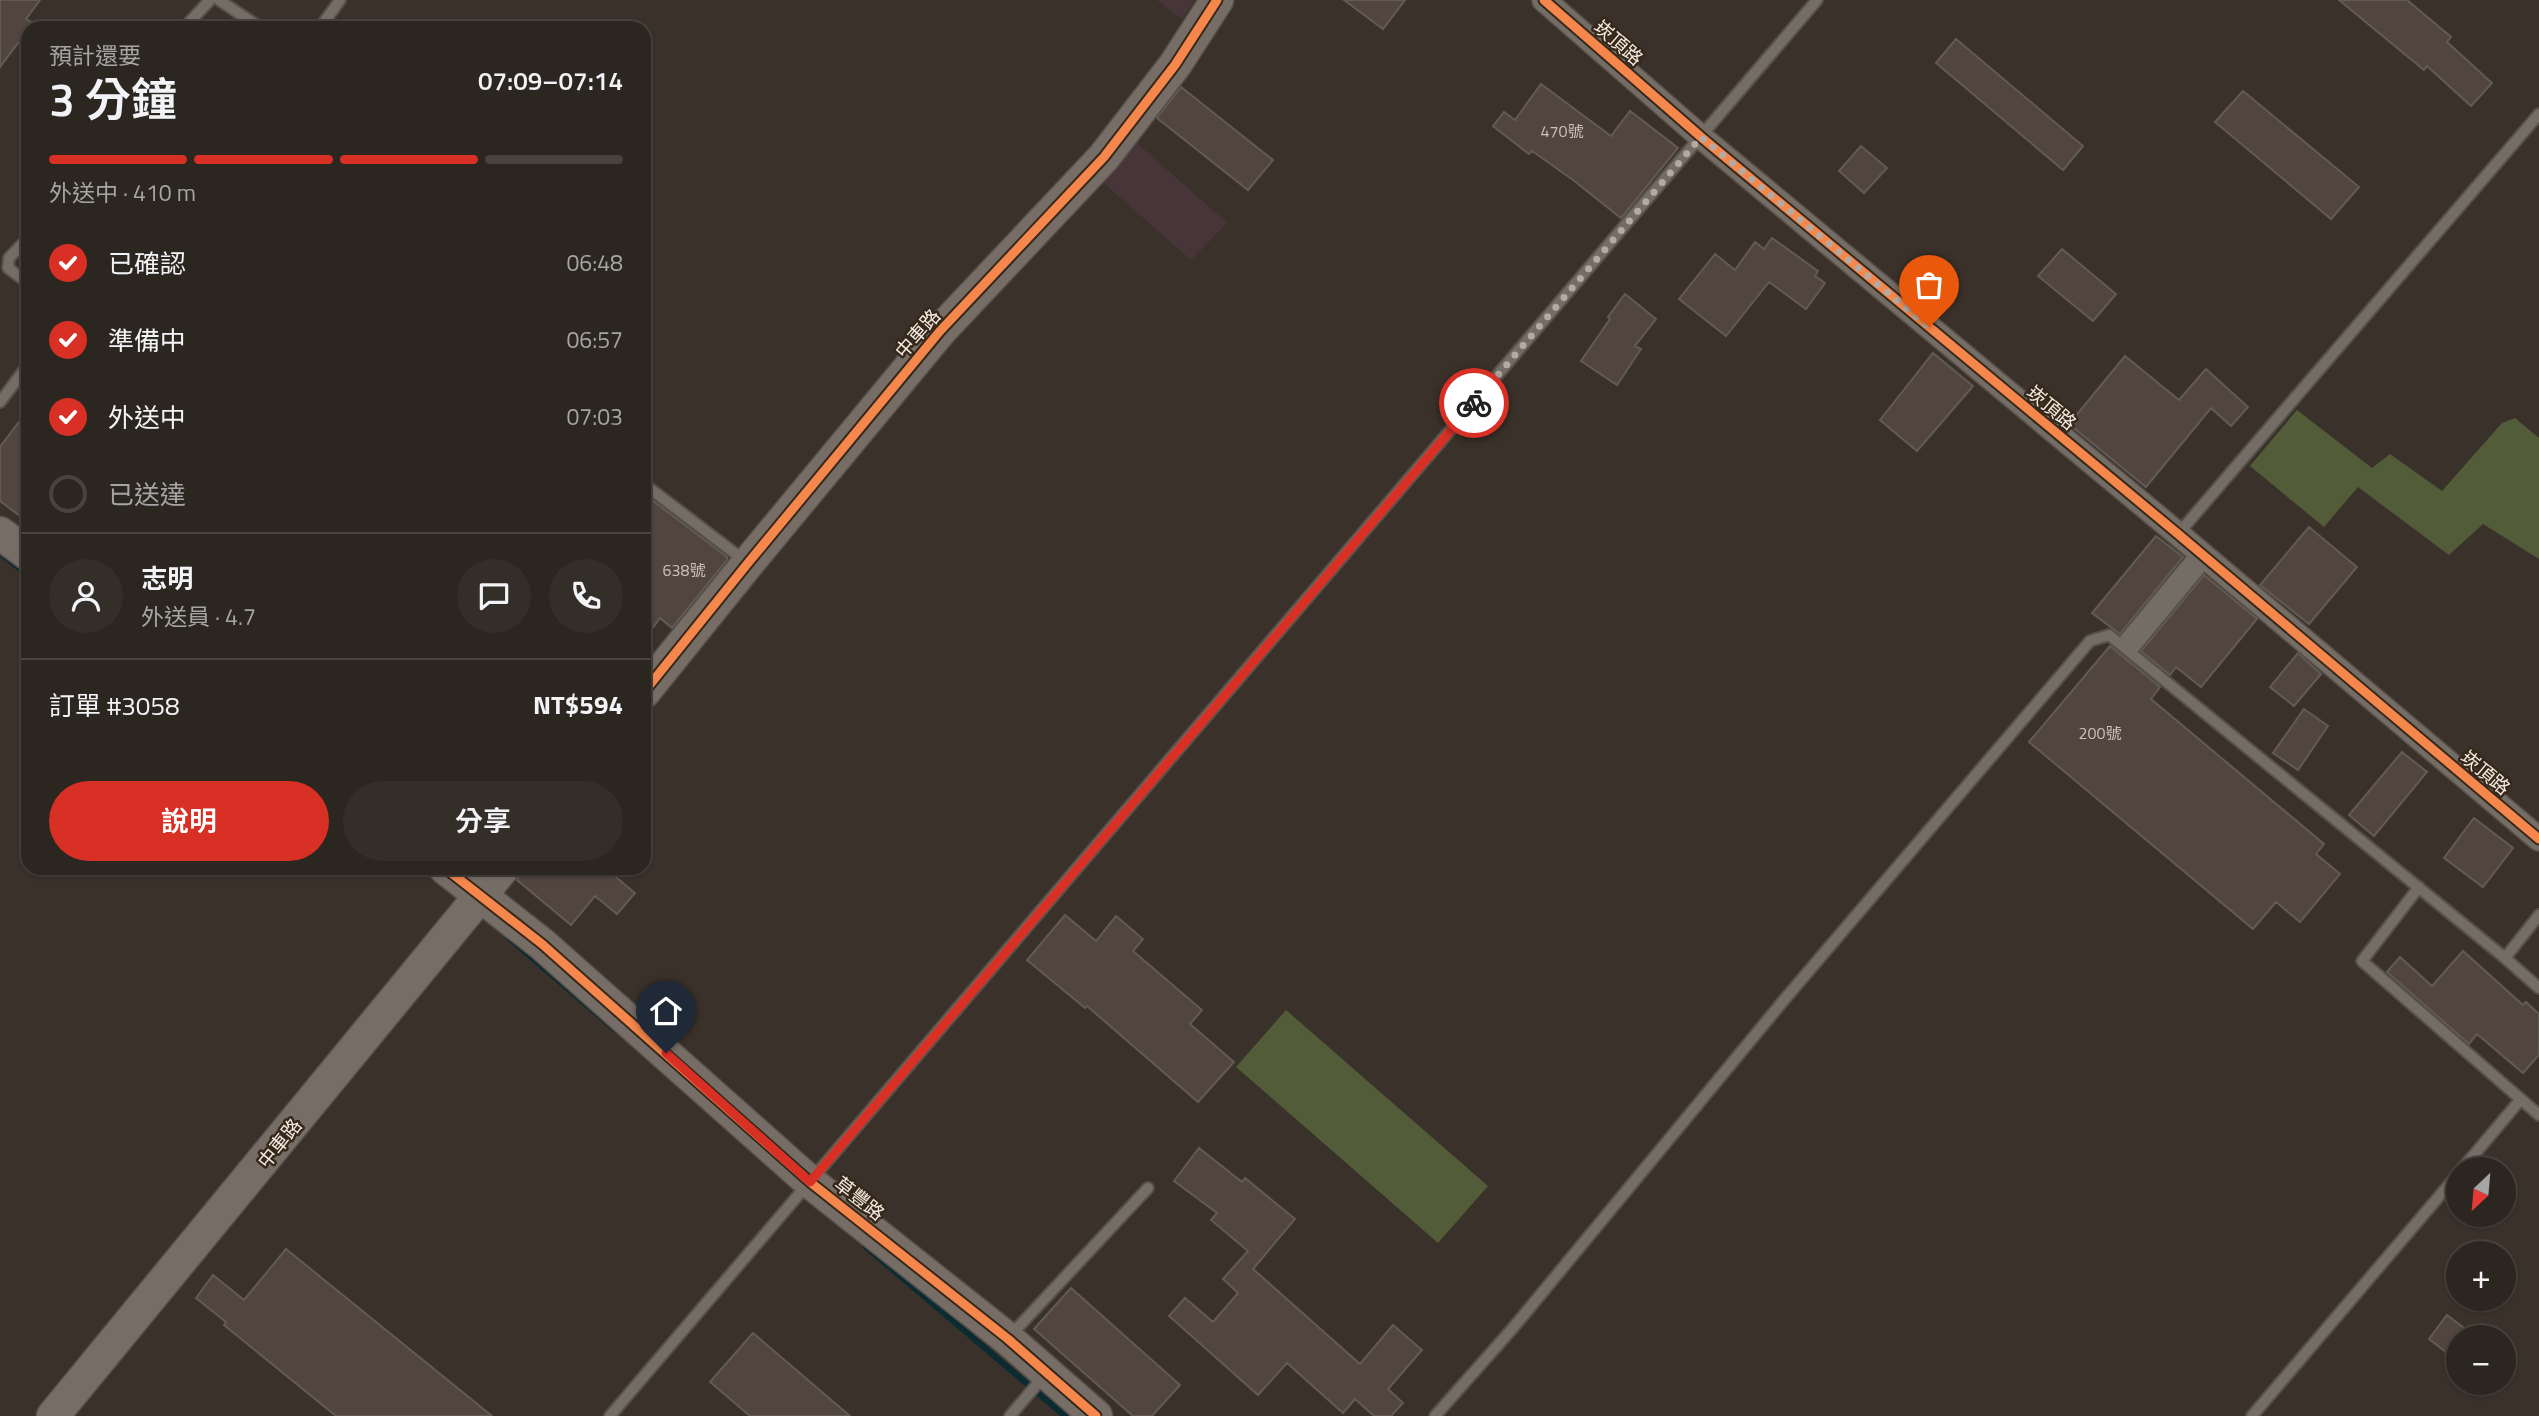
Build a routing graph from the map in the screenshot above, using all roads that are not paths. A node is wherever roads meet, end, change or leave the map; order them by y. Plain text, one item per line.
1 (210, 0) edge
2 (219, 0) edge
3 (340, 0) edge
4 (1217, 0) edge
5 (1544, 0) edge
6 (1817, 0) edge
7 (190, 21) edge
8 (250, 21) edge
9 (325, 21) edge
10 (2539, 114) edge
11 (1701, 137) junction
12 (21, 243) edge
13 (5, 255) edge
14 (21, 278) edge
15 (21, 374) edge
16 (0, 402) edge
17 (651, 489) edge
18 (0, 533) edge
19 (2178, 534) junction
20 (21, 549) edge
21 (2203, 555) junction
22 (748, 563) junction
23 (2130, 643) dead end
24 (651, 683) edge
25 (2539, 839) edge
26 (454, 875) edge
27 (497, 875) edge
28 (2419, 887) junction
29 (481, 895) junction
30 (2539, 915) edge
31 (2505, 958) junction
32 (2539, 988) edge
33 (2521, 1099) junction
34 (2539, 1115) edge
35 (2472, 1157) edge
36 (810, 1182) junction
37 (2446, 1187) edge
38 (1148, 1188) dead end
39 (1008, 1339) junction
40 (1046, 1374) junction
41 (53, 1416) edge
42 (610, 1416) edge
43 (1010, 1416) edge
44 (1096, 1416) edge
45 (1435, 1416) edge
46 (2252, 1416) edge

1 - 7 lane
2 - 8 lane
3 - 9 lane
4 - 22 street, 中車路
5 - 11 street, 崁頂路
6 - 11 lane
10 - 19 lane
11 - 19 street, 崁頂路
11 - 36 lane
12 - 13 lane
13 - 14 lane
15 - 16 lane
17 - 22 lane
18 - 20 street
19 - 21 street, 崁頂路
21 - 23 street
21 - 25 street, 崁頂路
22 - 24 street, 中車路
26 - 29 street, 草豐路
27 - 29 street, 中車路
28 - 31 lane
28 - 33 lane
28 - 45 lane
29 - 36 street, 草豐路
29 - 41 street, 中車路
30 - 31 lane
31 - 32 lane
33 - 34 lane
33 - 35 lane
36 - 39 street, 草豐路
36 - 42 lane
37 - 46 lane
38 - 39 lane
39 - 40 street, 草豐路
40 - 43 lane
40 - 44 street, 草豐路

